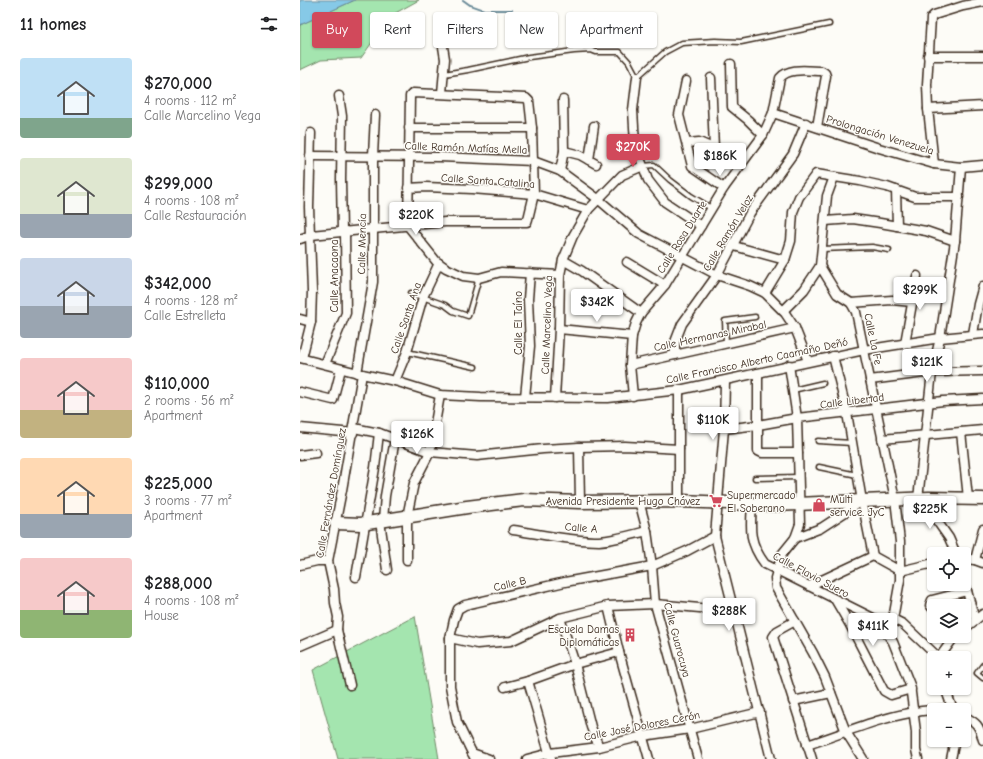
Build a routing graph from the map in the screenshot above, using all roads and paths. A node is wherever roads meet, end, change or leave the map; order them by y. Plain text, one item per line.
1 (983, 2) edge
2 (829, 24) dead end
3 (443, 48) edge
4 (928, 56) junction
5 (983, 56) edge
6 (731, 64) dead end
7 (444, 74) junction
8 (637, 77) junction
9 (711, 78) dead end
10 (686, 81) dead end
11 (442, 93) junction
12 (339, 96) dead end
13 (563, 100) dead end
14 (983, 106) edge
15 (928, 109) junction
16 (772, 113) junction
17 (374, 115) dead end
18 (806, 123) junction
19 (594, 126) dead end
20 (817, 127) junction
21 (408, 128) junction
22 (532, 128) junction
23 (311, 132) dead end
24 (763, 135) junction
25 (687, 143) junction
26 (714, 148) junction
27 (564, 151) junction
28 (341, 155) junction
29 (310, 156) junction
30 (373, 156) junction
31 (408, 156) junction
32 (589, 160) junction
33 (533, 161) junction
34 (743, 161) junction
35 (596, 164) dead end
36 (934, 164) junction
37 (983, 165) edge
38 (643, 166) junction
39 (961, 167) junction
40 (560, 171) junction
41 (834, 177) junction
42 (408, 188) junction
43 (724, 188) junction
44 (896, 190) junction
45 (534, 194) junction
46 (959, 197) junction
47 (598, 199) junction
48 (712, 209) junction
49 (588, 210) junction
50 (825, 221) junction
51 (408, 226) junction
52 (701, 226) junction
53 (897, 226) junction
54 (374, 229) junction
55 (344, 232) junction
56 (310, 235) junction
57 (300, 239) edge
58 (955, 241) junction
59 (734, 246) junction
60 (822, 249) junction
61 (889, 250) dead end
62 (683, 257) junction
63 (563, 260) junction
64 (785, 260) junction
65 (627, 262) dead end
66 (439, 263) junction
67 (820, 266) junction
68 (530, 273) junction
69 (560, 275) junction
70 (717, 275) junction
71 (917, 276) dead end
72 (479, 278) junction
73 (665, 285) junction
74 (983, 286) edge
75 (411, 293) dead end
76 (765, 293) junction
77 (422, 297) junction
78 (912, 302) junction
79 (851, 303) junction
80 (783, 311) junction
81 (641, 312) junction
82 (755, 317) dead end
83 (300, 318) edge
84 (310, 322) junction
85 (795, 328) junction
86 (560, 329) junction
87 (973, 334) junction
88 (983, 334) edge
89 (632, 336) junction
90 (940, 338) junction
91 (726, 343) junction
92 (905, 343) junction
93 (864, 350) junction
94 (407, 352) junction
95 (675, 355) junction
96 (833, 356) junction
97 (301, 358) edge
98 (808, 361) junction
99 (325, 364) junction
100 (630, 365) junction
101 (789, 365) junction
102 (475, 367) dead end
103 (341, 369) junction
104 (758, 372) junction
105 (932, 372) junction
106 (983, 372) edge
107 (360, 373) junction
108 (870, 380) junction
109 (395, 381) junction
110 (725, 381) junction
111 (823, 383) dead end
112 (679, 390) junction
113 (793, 390) junction
114 (300, 392) edge
115 (440, 394) junction
116 (633, 396) junction
117 (525, 397) junction
118 (555, 398) junction
119 (983, 399) edge
120 (928, 404) junction
121 (876, 409) junction
122 (847, 413) junction
123 (797, 418) junction
124 (758, 425) junction
125 (300, 428) edge
126 (724, 429) junction
127 (353, 430) junction
128 (983, 430) edge
129 (961, 432) junction
130 (379, 433) junction
131 (924, 435) junction
132 (395, 439) junction
133 (882, 439) junction
134 (818, 441) dead end
135 (852, 443) junction
136 (579, 447) junction
137 (679, 449) junction
138 (430, 452) junction
139 (316, 453) dead end
140 (798, 453) junction
141 (300, 455) edge
142 (819, 467) dead end
143 (857, 475) junction
144 (798, 477) junction
145 (755, 478) dead end
146 (923, 498) junction
147 (968, 498) junction
148 (895, 499) junction
149 (983, 499) edge
150 (639, 501) junction
151 (679, 501) junction
152 (862, 501) junction
153 (580, 502) junction
154 (717, 502) junction
155 (798, 504) junction
156 (752, 505) junction
157 (407, 517) junction
158 (381, 521) junction
159 (336, 523) junction
160 (365, 524) junction
161 (513, 530) dead end
162 (647, 531) junction
163 (983, 531) edge
164 (715, 536) junction
165 (795, 538) junction
166 (953, 547) edge
167 (873, 556) junction
168 (971, 559) edge
169 (407, 560) dead end
170 (975, 560) junction
171 (328, 561) junction
172 (301, 563) edge
173 (983, 564) edge
174 (927, 565) edge
175 (652, 566) junction
176 (387, 570) dead end
177 (777, 570) junction
178 (900, 571) junction
179 (356, 577) dead end
180 (809, 586) junction
181 (967, 591) joint
182 (936, 599) edge
183 (836, 601) junction
184 (655, 604) junction
185 (608, 606) junction
186 (734, 611) junction
187 (983, 614) edge
188 (560, 618) junction
189 (893, 619) junction
190 (876, 620) junction
191 (975, 620) junction
192 (795, 621) junction
193 (971, 623) edge
194 (337, 630) junction
195 (450, 638) junction
196 (300, 646) edge
197 (932, 651) edge
198 (619, 652) junction
199 (575, 664) junction
200 (983, 665) edge
201 (983, 678) edge
202 (528, 681) junction
203 (350, 685) dead end
204 (505, 687) dead end
205 (911, 689) junction
206 (831, 693) junction
207 (793, 701) junction
208 (927, 711) edge
209 (760, 712) junction
210 (914, 712) junction
211 (971, 720) edge
212 (690, 729) junction
213 (846, 732) junction
214 (643, 736) junction
215 (983, 740) edge
216 (807, 745) junction
217 (599, 747) junction
218 (953, 747) edge
219 (474, 756) edge
220 (551, 756) edge
221 (490, 759) edge
222 (528, 759) edge
223 (649, 759) edge
224 (698, 759) edge
225 (771, 759) edge
226 (812, 759) edge
227 (862, 759) edge
228 (918, 759) edge
229 (950, 759) edge

1 - 4 street
2 - 8 lane
3 - 7 street
4 - 5 street
4 - 15 street
6 - 24 street
7 - 8 lane
7 - 11 street
8 - 38 street
9 - 26 street
10 - 25 street
11 - 21 street
11 - 22 street
12 - 28 street, Calle Anacaona
13 - 27 street
14 - 15 street
15 - 36 street
16 - 18 street, Prolongación Venezuela
16 - 20 street, Calle Rosa Duarte
16 - 24 street, Calle Rosa Duarte
17 - 30 street, Calle Mencía
18 - 20 street, Prolongación Venezuela
18 - 59 street, Calle Ramón Veloz
19 - 32 street
20 - 36 street, Prolongación Venezuela
21 - 22 street
21 - 31 street
22 - 33 street
23 - 29 street
24 - 34 street, Calle Rosa Duarte
25 - 26 street
25 - 43 street
26 - 34 street
27 - 32 street
27 - 40 street
28 - 29 street, Calle Ramón Matías Mella
28 - 30 street, Calle Ramón Matías Mella
28 - 55 street, Calle Anacaona
29 - 56 street
30 - 31 street, Calle Ramón Matías Mella
30 - 54 street, Calle Mencía
31 - 33 street, Calle Ramón Matías Mella
31 - 42 street
32 - 35 street
33 - 40 street, Calle Ramón Matías Mella
33 - 45 street
34 - 43 street, Calle Rosa Duarte
36 - 39 street, Prolongación Venezuela
37 - 39 street, Prolongación Venezuela
38 - 47 street, Calle Marcelino Vega
38 - 48 lane
38 - 52 street
39 - 46 street
40 - 47 street, Calle Ramón Matías Mella
41 - 44 street
41 - 50 street
41 - 64 street
42 - 45 street, Calle Santa Catalina
42 - 51 street
43 - 48 street, Calle Rosa Duarte
44 - 46 street
44 - 53 street
45 - 49 street, Calle Santa Catalina
45 - 51 street
46 - 58 street
47 - 49 street, Calle Marcelino Vega
47 - 62 street, Calle Ramón Matías Mella
48 - 52 street, Calle Rosa Duarte
49 - 63 street, Calle Marcelino Vega
50 - 53 street
50 - 60 street
51 - 54 street
51 - 66 street
52 - 62 street, Calle Rosa Duarte
53 - 58 street
54 - 55 street
54 - 107 street, Calle Mencía
55 - 56 street
55 - 99 street, Calle Anacaona
56 - 57 street
56 - 84 street
58 - 90 street
59 - 64 street
59 - 70 street, Calle Ramón Veloz
60 - 61 lane
60 - 67 street
62 - 70 street, Calle Ramón Matías Mella
62 - 73 street, Calle Rosa Duarte
63 - 69 street, Calle Marcelino Vega
63 - 81 street
64 - 76 street
65 - 73 street
66 - 72 street
66 - 77 street, Calle Santa Ana
67 - 79 street, Calle La Fe
67 - 80 street
68 - 69 street
68 - 72 street
68 - 117 street, Calle El Taíno
69 - 86 street, Calle Marcelino Vega
70 - 76 street, Calle Ramón Matías Mella
70 - 95 street, Calle Ramón Veloz
71 - 78 street
72 - 77 lane
73 - 81 street, Calle Rosa Duarte
74 - 87 street
75 - 77 lane
76 - 80 street, Calle Ramón Matías Mella
77 - 94 street, Calle Santa Ana
78 - 79 street
78 - 92 street
79 - 93 street, Calle La Fe
80 - 85 street, Calle Ramón Matías Mella
81 - 89 street, Calle Rosa Duarte
82 - 91 lane
83 - 84 street
84 - 97 street
85 - 91 street, Calle Hermanas Mirabal
85 - 98 street, Calle Ramón Matías Mella
86 - 89 street
86 - 118 street, Calle Marcelino Vega
87 - 88 street, Calle Francisco Alberto Caamaño Deñó
87 - 90 street, Calle Francisco Alberto Caamaño Deñó
89 - 100 street, Calle Rosa Duarte
90 - 92 street, Calle Francisco Alberto Caamaño Deñó
90 - 105 street
91 - 95 street, Calle Hermanas Mirabal
92 - 93 street, Calle Francisco Alberto Caamaño Deñó
93 - 96 street, Calle Francisco Alberto Caamaño Deñó
93 - 108 street, Calle La Fe
94 - 102 lane
94 - 109 street, Calle Santa Ana
95 - 100 street, Calle Hermanas Mirabal
96 - 98 street, Calle Francisco Alberto Caamaño Deñó
96 - 122 street
97 - 99 street, Calle Francisco Alberto Caamaño Deñó
98 - 101 street, Calle Francisco Alberto Caamaño Deñó
99 - 103 street, Calle Francisco Alberto Caamaño Deñó
100 - 116 street, Calle Rosa Duarte
101 - 104 street, Calle Francisco Alberto Caamaño Deñó
101 - 113 street
103 - 107 street, Calle Francisco Alberto Caamaño Deñó
103 - 114 street
104 - 110 street, Calle Francisco Alberto Caamaño Deñó
104 - 124 street
105 - 106 street
105 - 108 street
105 - 120 street
107 - 109 street, Calle Francisco Alberto Caamaño Deñó
107 - 127 street, Calle Fernández Domínguez
108 - 121 street, Calle La Fe
109 - 115 street, Calle Francisco Alberto Caamaño Deñó
110 - 112 street, Calle Francisco Alberto Caamaño Deñó
110 - 126 street
111 - 113 lane
112 - 116 street, Calle Francisco Alberto Caamaño Deñó
112 - 137 street
113 - 123 street
115 - 117 street, Calle Francisco Alberto Caamaño Deñó
115 - 138 street
116 - 118 street, Calle Francisco Alberto Caamaño Deñó
117 - 118 street, Calle Francisco Alberto Caamaño Deñó
119 - 120 street, Calle Libertad
120 - 121 street, Calle Libertad
120 - 131 street
121 - 122 street, Calle Libertad
121 - 133 street, Calle La Fe
122 - 123 street, Calle Libertad
122 - 135 street
123 - 124 street, Calle Libertad
123 - 140 street
124 - 126 street, Calle Libertad
124 - 140 street
125 - 127 street
126 - 154 street
127 - 130 street
127 - 159 street, Calle Fernández Domínguez
128 - 129 street
129 - 131 street
129 - 147 street
130 - 132 street
130 - 160 street
131 - 133 street
131 - 146 street
132 - 138 street
132 - 158 street
133 - 148 street, Calle La Fe
134 - 135 lane
135 - 143 street
136 - 137 street
136 - 138 street
136 - 153 street
137 - 151 street
138 - 157 street
139 - 141 street
140 - 144 street
142 - 143 lane
143 - 152 street
144 - 145 lane
144 - 155 street
146 - 147 main road, Avenida Presidente Hugo Chávez
146 - 148 main road, Avenida Presidente Hugo Chávez
146 - 166 street
147 - 149 main road, Avenida Presidente Hugo Chávez
148 - 152 main road, Avenida Presidente Hugo Chávez
148 - 178 street, Calle La Fe
150 - 151 main road, Avenida Presidente Hugo Chávez
150 - 153 main road, Avenida Presidente Hugo Chávez
150 - 162 street, Calle Guarocuya
151 - 154 main road, Avenida Presidente Hugo Chávez
152 - 155 main road, Avenida Presidente Hugo Chávez
152 - 165 street
152 - 167 street
153 - 157 main road, Avenida Presidente Hugo Chávez
154 - 156 main road, Avenida Presidente Hugo Chávez
154 - 164 street
155 - 156 main road, Avenida Presidente Hugo Chávez
155 - 165 street
156 - 177 street, Calle Flavio Suero
157 - 158 main road, Avenida Presidente Hugo Chávez
157 - 169 street
158 - 160 main road, Avenida Presidente Hugo Chávez
158 - 176 street
159 - 160 main road, Avenida Presidente Hugo Chávez
159 - 171 street, Calle Fernández Domínguez
160 - 179 street
161 - 162 street, Calle A
162 - 175 street, Calle Guarocuya
163 - 170 street
164 - 175 street, Calle B
164 - 186 street
165 - 177 street
167 - 178 street
167 - 180 street
168 - 170 street
170 - 173 street
171 - 172 street
171 - 194 street, Calle Fernández Domínguez
174 - 178 street
175 - 184 street, Calle Guarocuya
175 - 195 street, Calle B
177 - 180 street, Calle Flavio Suero
177 - 192 street
178 - 189 street, Calle La Fe
180 - 183 street, Calle Flavio Suero
181 - 182 street
181 - 191 street
183 - 190 street, Calle Flavio Suero
183 - 205 street
184 - 185 street
184 - 186 street
184 - 212 street, Calle Guarocuya
185 - 188 street
185 - 198 street
186 - 209 street
187 - 191 street
188 - 195 street
188 - 199 street
189 - 190 street
189 - 197 street
190 - 205 street, Calle Flavio Suero
191 - 193 street
192 - 206 street
192 - 207 street
194 - 196 street
194 - 203 street, Calle Fernández Domínguez
195 - 219 street, Calle B
198 - 199 street
198 - 214 street
199 - 202 street
199 - 217 street
200 - 201 lane
202 - 204 street
202 - 220 street
205 - 210 street, Calle Flavio Suero
206 - 207 street
206 - 213 street
207 - 216 street
208 - 210 street
209 - 212 street, Calle José Dolores Cerón
209 - 225 street
210 - 213 street
210 - 228 street, Calle Flavio Suero
211 - 215 street
212 - 214 street, Calle José Dolores Cerón
212 - 224 street, Calle Guarocuya
213 - 216 street
213 - 227 street
214 - 217 street, Calle José Dolores Cerón
214 - 223 street
216 - 226 street
217 - 220 street, Calle José Dolores Cerón
218 - 229 street
219 - 221 street
220 - 222 street, Calle José Dolores Cerón

